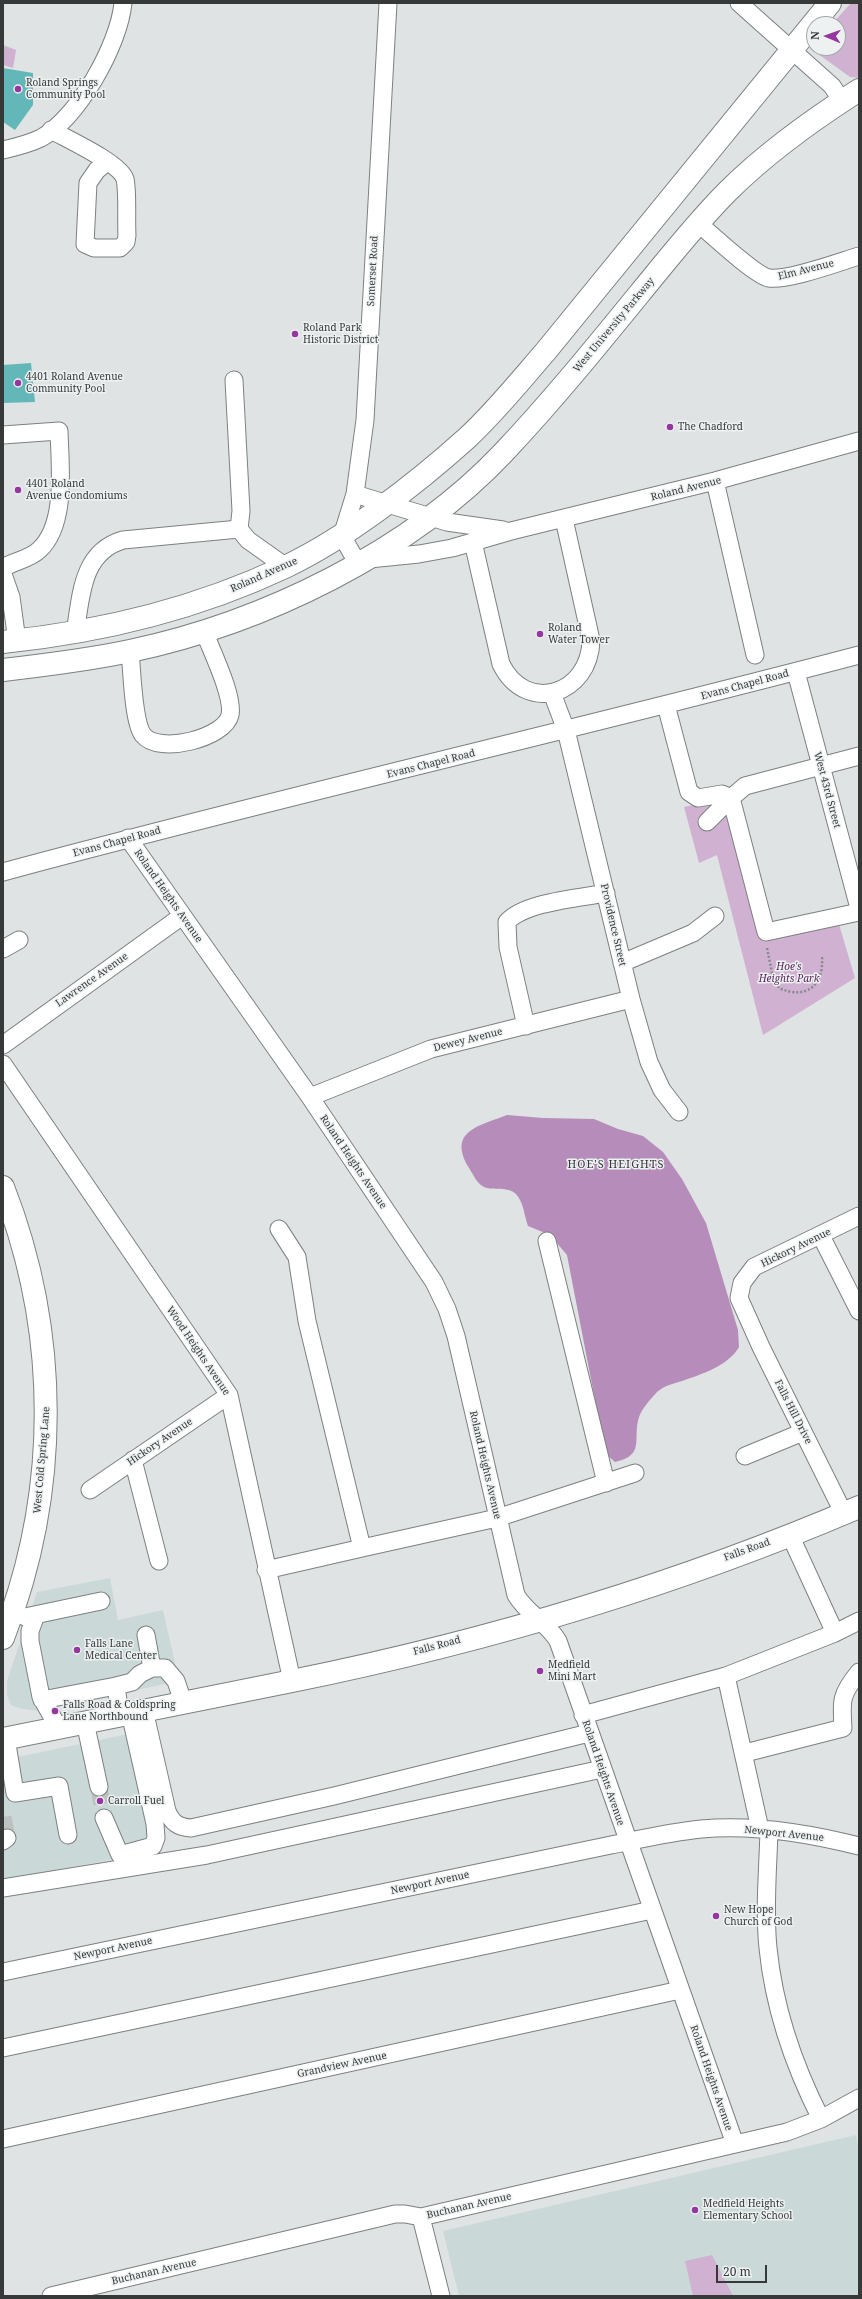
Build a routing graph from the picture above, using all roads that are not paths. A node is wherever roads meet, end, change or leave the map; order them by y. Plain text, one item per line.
1 (123, 3) edge
2 (388, 3) edge
3 (739, 3) edge
4 (830, 3) edge
5 (792, 51) junction
6 (851, 95) edge
7 (51, 130) junction
8 (3, 150) edge
9 (107, 162) junction
10 (699, 224) junction
11 (859, 256) edge
12 (234, 380) dead end
13 (3, 435) edge
14 (859, 441) edge
15 (714, 481) junction
16 (355, 494) junction
17 (384, 504) junction
18 (431, 518) junction
19 (564, 519) junction
20 (239, 529) junction
21 (511, 531) junction
22 (342, 536) junction
23 (473, 542) junction
24 (364, 562) junction
25 (286, 567) junction
26 (3, 568) edge
27 (3, 574) edge
28 (204, 631) junction
29 (75, 633) junction
30 (10, 641) edge
31 (130, 652) junction
32 (755, 655) dead end
33 (859, 655) edge
34 (3, 670) edge
35 (796, 672) junction
36 (552, 693) junction
37 (666, 705) junction
38 (566, 730) junction
39 (859, 756) edge
40 (821, 768) junction
41 (731, 798) junction
42 (707, 822) dead end
43 (128, 838) junction
44 (3, 872) edge
45 (606, 893) junction
46 (859, 908) edge
47 (859, 912) edge
48 (182, 916) junction
49 (715, 916) dead end
50 (19, 940) dead end
51 (3, 949) edge
52 (622, 962) junction
53 (631, 999) junction
54 (526, 1026) junction
55 (3, 1044) edge
56 (3, 1064) edge
57 (310, 1097) junction
58 (679, 1112) dead end
59 (3, 1187) edge
60 (859, 1216) edge
61 (279, 1229) dead end
62 (821, 1236) junction
63 (547, 1241) dead end
64 (744, 1310) joint
65 (859, 1311) edge
66 (229, 1395) junction
67 (803, 1432) junction
68 (745, 1456) dead end
69 (133, 1460) junction
70 (635, 1473) dead end
71 (606, 1483) junction
72 (90, 1490) dead end
73 (851, 1510) edge
74 (497, 1518) junction
75 (790, 1535) junction
76 (362, 1548) junction
77 (159, 1561) dead end
78 (266, 1570) junction
79 (101, 1601) dead end
80 (36, 1615) junction
81 (11, 1618) junction
82 (538, 1619) junction
83 (859, 1621) edge
84 (835, 1633) junction
85 (146, 1635) dead end
86 (3, 1638) edge
87 (152, 1668) junction
88 (859, 1672) edge
89 (726, 1676) junction
90 (292, 1681) junction
91 (116, 1686) junction
92 (42, 1700) junction
93 (183, 1702) junction
94 (132, 1712) junction
95 (583, 1715) junction
96 (86, 1722) junction
97 (58, 1727) junction
98 (590, 1733) junction
99 (4, 1738) edge
100 (745, 1753) junction
101 (602, 1769) junction
102 (99, 1787) tunnel mouth
103 (9, 1794) edge
104 (104, 1818) tunnel mouth
105 (765, 1829) junction
106 (68, 1835) dead end
107 (627, 1842) junction
108 (859, 1846) edge
109 (3, 1888) edge
110 (652, 1910) junction
111 (3, 1972) edge
112 (680, 1990) junction
113 (3, 2048) edge
114 (859, 2098) edge
115 (821, 2119) junction
116 (3, 2139) edge
117 (735, 2144) junction
118 (421, 2217) junction
119 (50, 2296) edge
120 (441, 2296) edge

1 - 7 street
2 - 16 street, Somerset Road
3 - 5 street
4 - 5 main road
5 - 6 street
5 - 17 main road
6 - 10 main road, West University Parkway
7 - 8 street
7 - 9 street
9 - 9 street
10 - 11 street, Elm Avenue
10 - 18 main road, West University Parkway
12 - 20 street
13 - 26 street
14 - 15 street, Roland Avenue
15 - 19 street, Roland Avenue
15 - 32 street
16 - 17 street
16 - 22 street, Somerset Road
17 - 18 street, Roland Avenue
17 - 22 main road, Roland Avenue
18 - 21 street, Roland Avenue
18 - 24 main road, West University Parkway
19 - 21 street, Roland Avenue
19 - 36 street
20 - 25 street
20 - 29 street
21 - 23 street, Roland Avenue
22 - 24 street
22 - 25 main road, Roland Avenue
23 - 24 street, Roland Avenue
23 - 36 street
24 - 28 main road, Roland Avenue
25 - 29 main road, Roland Avenue
27 - 30 street
28 - 31 main road, Roland Avenue
28 - 31 street
29 - 30 main road, Roland Avenue
31 - 34 main road, Roland Avenue
33 - 35 street, Evans Chapel Road
35 - 37 street, Evans Chapel Road
35 - 40 street, West 43rd Street
36 - 38 street, Providence Street
37 - 38 street, Evans Chapel Road
37 - 41 street
38 - 43 street, Evans Chapel Road
38 - 45 street, Providence Street
39 - 40 street
40 - 41 street
40 - 46 street, West 43rd Street
41 - 42 street
41 - 47 street
43 - 44 street, Evans Chapel Road
43 - 48 street, Roland Heights Avenue
45 - 52 street, Providence Street
45 - 54 street
48 - 55 street, Lawrence Avenue
48 - 57 street, Roland Heights Avenue
49 - 52 street
50 - 51 street
52 - 53 street, Providence Street
53 - 54 street, Dewey Avenue
53 - 58 street, Providence Street
54 - 57 street, Dewey Avenue
56 - 66 street, Wood Heights Avenue
57 - 74 street, Roland Heights Avenue
59 - 81 main road, West Cold Spring Lane
60 - 62 street, Hickory Avenue
61 - 76 street
62 - 64 street, Hickory Avenue
62 - 65 street
63 - 71 street
64 - 67 street, Falls Hill Drive
66 - 69 street, Hickory Avenue
66 - 78 street, Wood Heights Avenue
67 - 68 street
67 - 73 street, Falls Hill Drive
69 - 72 street, Hickory Avenue
69 - 77 street
70 - 71 street
71 - 74 street
73 - 75 main road, Falls Road
74 - 76 street
74 - 82 street, Roland Heights Avenue
75 - 82 main road, Falls Road
75 - 84 street
76 - 78 street
78 - 90 street, Wood Heights Avenue
79 - 80 street
80 - 81 street
80 - 92 street
81 - 86 main road, West Cold Spring Lane
82 - 90 main road, Falls Road
82 - 95 street, Roland Heights Avenue
83 - 84 street
84 - 89 street
85 - 87 street
87 - 91 street
87 - 93 street
88 - 100 street
89 - 95 street
89 - 100 street
90 - 93 main road, Falls Road
91 - 92 street
91 - 94 street
92 - 97 street
93 - 94 main road, Falls Road
94 - 96 main road, Falls Road
94 - 98 street
94 - 104 street
95 - 98 street, Roland Heights Avenue
96 - 97 main road, Falls Road
96 - 102 street
97 - 99 main road, Falls Road
98 - 101 street, Roland Heights Avenue
99 - 103 street
100 - 105 street
101 - 107 street, Roland Heights Avenue
101 - 109 street
103 - 106 street
105 - 107 street, Newport Avenue
105 - 108 street, Newport Avenue
105 - 115 street
107 - 110 street, Roland Heights Avenue
107 - 111 street, Newport Avenue
110 - 112 street, Roland Heights Avenue
110 - 113 street
112 - 116 street, Grandview Avenue
112 - 117 street, Roland Heights Avenue
114 - 115 street, Buchanan Avenue
115 - 117 street, Buchanan Avenue
117 - 118 street, Buchanan Avenue
118 - 119 street, Buchanan Avenue
118 - 120 street

